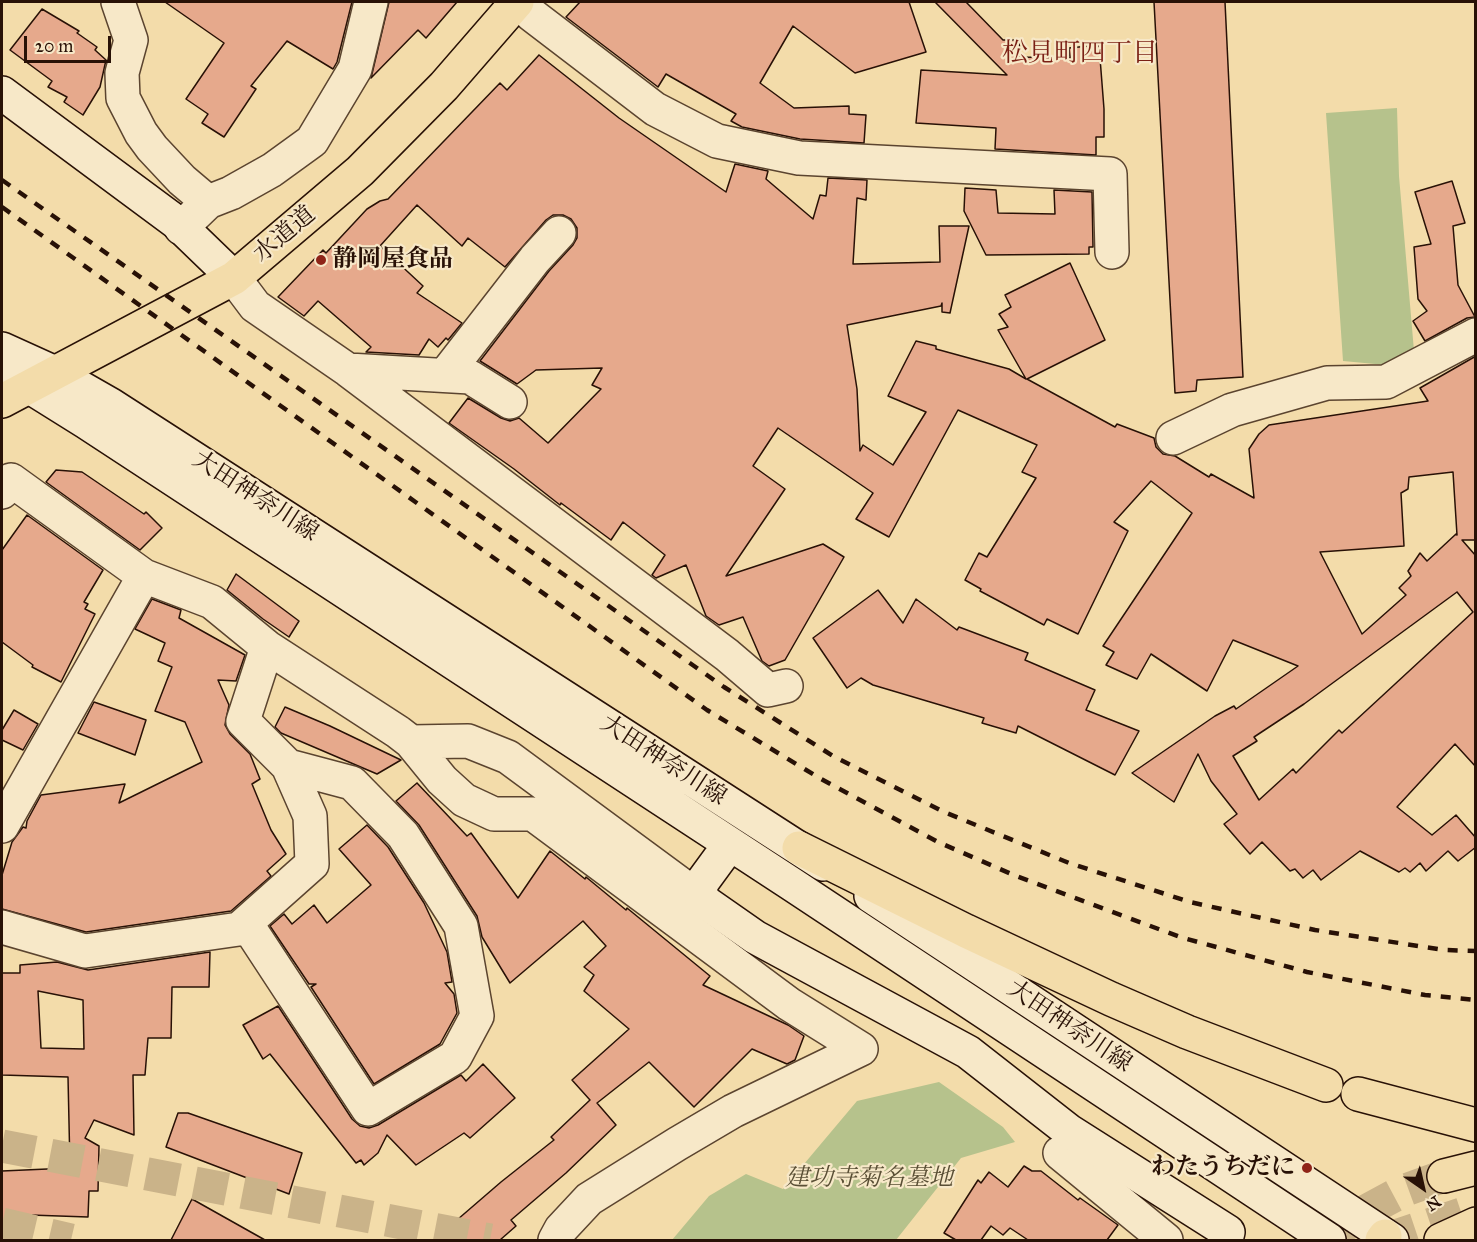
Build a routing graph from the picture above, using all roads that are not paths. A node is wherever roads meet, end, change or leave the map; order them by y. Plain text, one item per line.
1 (118, 2) edge
2 (371, 2) edge
3 (517, 2) edge
4 (2, 93) edge
5 (208, 202) junction
6 (181, 228) junction
7 (559, 232) dead end
8 (1112, 252) dead end
9 (234, 279) junction
10 (1476, 335) edge
11 (2, 349) edge
12 (348, 370) junction
13 (445, 375) junction
14 (29, 378) edge
15 (2, 401) edge
16 (510, 402) dead end
17 (1173, 438) dead end
18 (2, 492) edge
19 (144, 576) junction
20 (267, 647) junction
21 (786, 686) dead end
22 (411, 742) junction
23 (288, 766) junction
24 (2, 826) edge
25 (730, 844) junction
26 (799, 848) junction
27 (702, 900) junction
28 (246, 923) junction
29 (2, 927) edge
30 (1326, 1085) dead end
31 (1358, 1094) dead end
32 (1476, 1125) edge
33 (1060, 1153) dead end
34 (1476, 1168) edge
35 (1444, 1176) tunnel mouth
36 (1476, 1224) edge
37 (1133, 1230) edge
38 (1387, 1239) edge
39 (555, 1240) edge
40 (1166, 1240) edge
41 (1226, 1240) edge
42 (1329, 1240) edge
43 (1441, 1240) edge

1 - 5 street
2 - 5 street
3 - 8 street
3 - 9 main road, 水道道
4 - 6 street
5 - 6 street
6 - 9 street
7 - 13 street
9 - 12 street
9 - 14 main road, 水道道
10 - 17 street
11 - 14 street
12 - 13 street
12 - 21 street
13 - 16 street
14 - 15 main road, 水道道
14 - 25 street, 大田神奈川線
14 - 26 street, 大田神奈川線
18 - 19 street
19 - 20 street
19 - 24 street
20 - 22 street
20 - 23 street
22 - 27 street
22 - 39 street
23 - 28 street
23 - 28 street
25 - 27 street, 大田神奈川線
25 - 42 street, 大田神奈川線
26 - 30 main road
26 - 38 street, 大田神奈川線
27 - 41 street
28 - 29 street
31 - 32 main road
33 - 37 street
34 - 35 main road
36 - 43 main road
37 - 40 street

